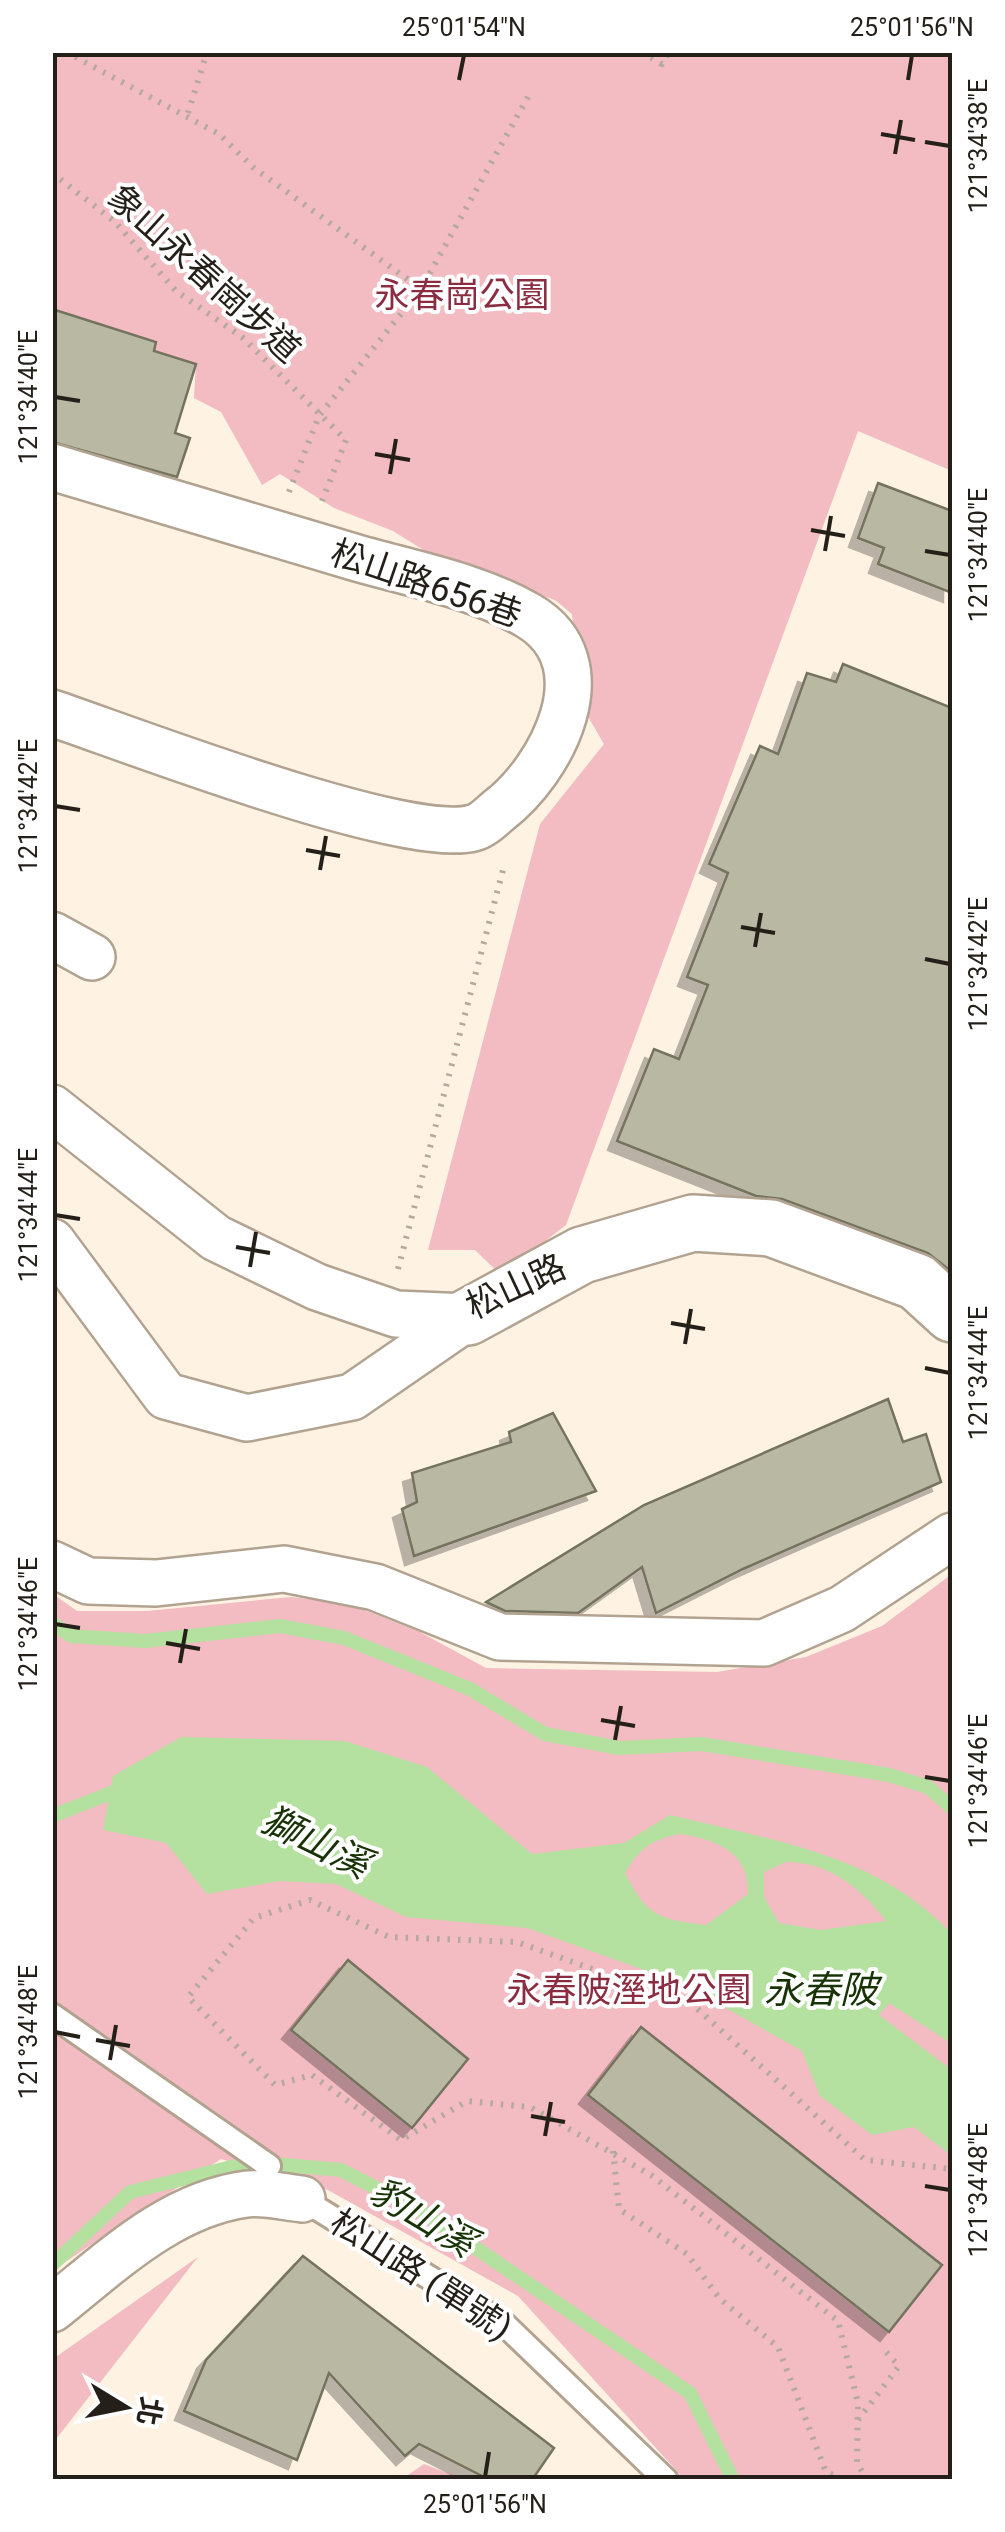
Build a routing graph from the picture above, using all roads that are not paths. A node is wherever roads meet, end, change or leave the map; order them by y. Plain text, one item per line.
1 (52, 467) edge
2 (52, 713) edge
3 (52, 935) edge
4 (92, 957) dead end
5 (52, 1108) edge
6 (52, 1242) edge
7 (952, 1314) edge
8 (468, 1317) junction
9 (952, 1536) edge
10 (52, 1564) edge
11 (52, 2015) edge
12 (269, 2166) joint
13 (302, 2199) junction
14 (52, 2309) edge
15 (666, 2480) edge

1 - 2 street, 松山路656巷
3 - 4 street
5 - 8 street, 松山路
6 - 8 street
7 - 8 street, 松山路
9 - 10 street
11 - 12 lane
12 - 13 street
13 - 14 street
13 - 15 lane, 松山路 (單號)

